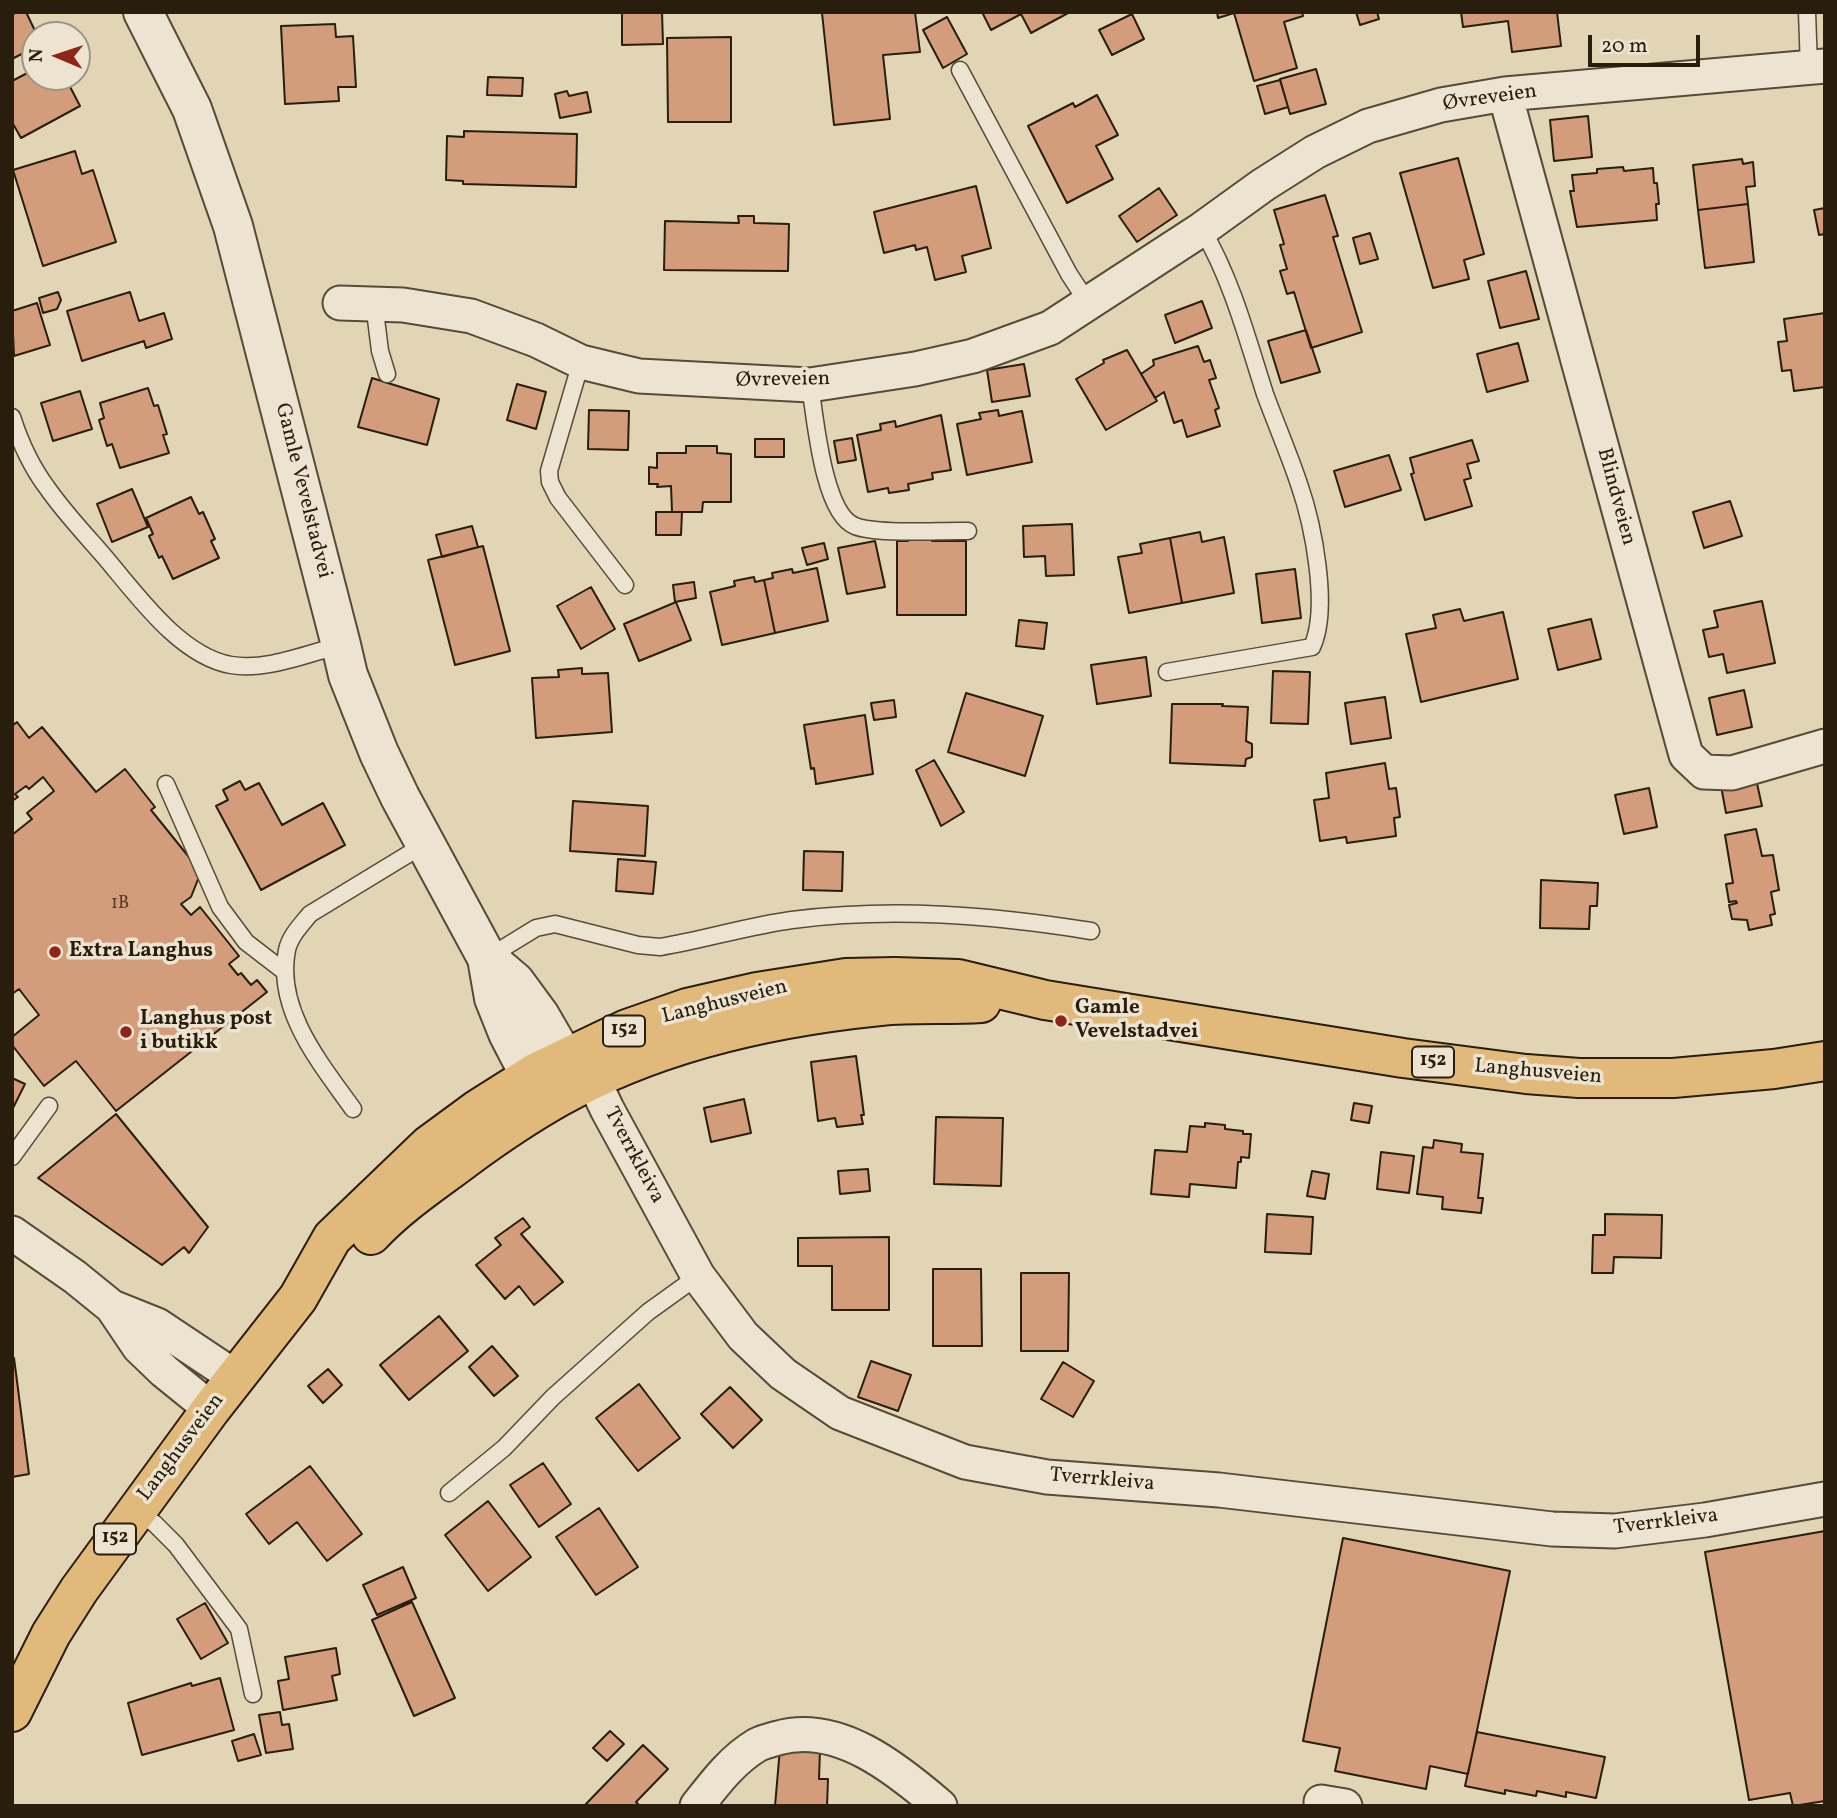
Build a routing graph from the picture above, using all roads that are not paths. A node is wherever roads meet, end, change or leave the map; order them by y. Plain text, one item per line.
1 (143, 12) edge
2 (1807, 12) edge
3 (1817, 67) edge
4 (960, 70) dead end
5 (1505, 94) junction
6 (1202, 229) junction
7 (340, 303) dead end
8 (374, 303) junction
9 (1088, 303) junction
10 (581, 362) junction
11 (387, 374) dead end
12 (810, 385) junction
13 (12, 417) edge
14 (968, 531) dead end
15 (625, 585) dead end
16 (341, 645) junction
17 (1167, 672) dead end
18 (1825, 746) edge
19 (166, 784) dead end
20 (425, 844) junction
21 (1091, 931) dead end
22 (487, 958) junction
23 (285, 972) junction
24 (1825, 1061) edge
25 (565, 1072) junction
26 (50, 1106) dead end
27 (353, 1109) dead end
28 (12, 1157) edge
29 (12, 1233) edge
30 (698, 1276) junction
31 (112, 1307) junction
32 (235, 1377) junction
33 (211, 1409) junction
34 (449, 1493) dead end
35 (1825, 1499) edge
36 (136, 1510) junction
37 (253, 1694) dead end
38 (12, 1712) edge
39 (697, 1806) edge
40 (940, 1806) edge

1 - 16 street, Gamle Vevelstadvei
2 - 3 lane, Øvreveien
3 - 5 street, Øvreveien
4 - 9 lane
5 - 6 street, Øvreveien
5 - 18 street, Blindveien
6 - 9 street, Øvreveien
6 - 17 lane
7 - 8 street, Øvreveien
8 - 10 street, Øvreveien
8 - 11 lane
9 - 12 street, Øvreveien
10 - 12 street, Øvreveien
10 - 15 lane
12 - 14 lane
13 - 16 lane
16 - 20 street, Gamle Vevelstadvei
19 - 23 lane
20 - 22 street, Gamle Vevelstadvei
20 - 23 lane
21 - 22 lane
22 - 25 street, Gamle Vevelstadvei
23 - 27 lane
24 - 25 main road, Langhusveien / 152
25 - 30 street, Tverrkleiva
25 - 32 main road, Langhusveien / 152
26 - 28 lane
29 - 31 street
30 - 34 lane
30 - 35 street, Tverrkleiva
31 - 32 street
31 - 33 street
32 - 33 main road, Langhusveien / 152
33 - 36 main road, Langhusveien / 152
36 - 37 lane
36 - 38 main road, Langhusveien / 152
39 - 40 street

